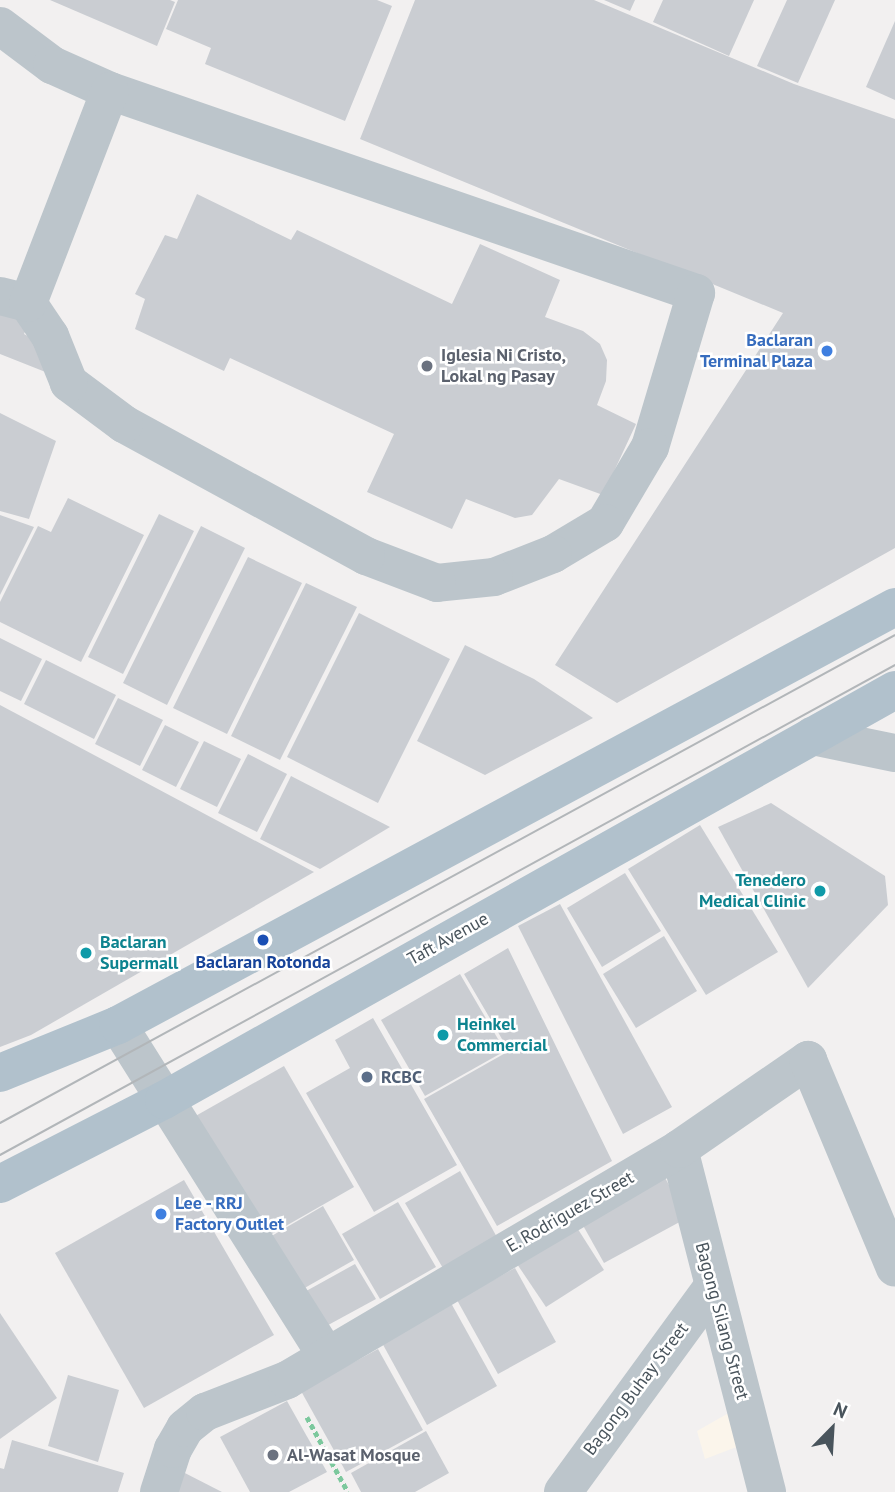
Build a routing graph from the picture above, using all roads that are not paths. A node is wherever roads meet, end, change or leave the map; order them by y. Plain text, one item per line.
1 (0, 26) edge
2 (110, 91) junction
3 (14, 299) edge
4 (895, 607) edge
5 (895, 690) edge
6 (812, 736) junction
7 (895, 753) edge
8 (118, 1025) junction
9 (0, 1073) edge
10 (164, 1100) junction
11 (679, 1149) junction
12 (0, 1184) edge
13 (895, 1268) edge
14 (712, 1288) junction
15 (325, 1354) junction
16 (159, 1492) edge
17 (563, 1492) edge
18 (767, 1492) edge

1 - 2 street
2 - 3 street
2 - 3 street
4 - 8 main road
5 - 6 main road, Taft Avenue
6 - 7 street
6 - 10 main road, Taft Avenue
8 - 9 main road
8 - 10 street
10 - 12 main road, Taft Avenue
10 - 15 street
11 - 13 street, E. Rodriguez Street
11 - 14 street, Bagong Silang Street
11 - 15 street, E. Rodriguez Street
14 - 17 street, Bagong Buhay Street
14 - 18 street, Bagong Silang Street
15 - 16 street, E. Rodriguez Street

